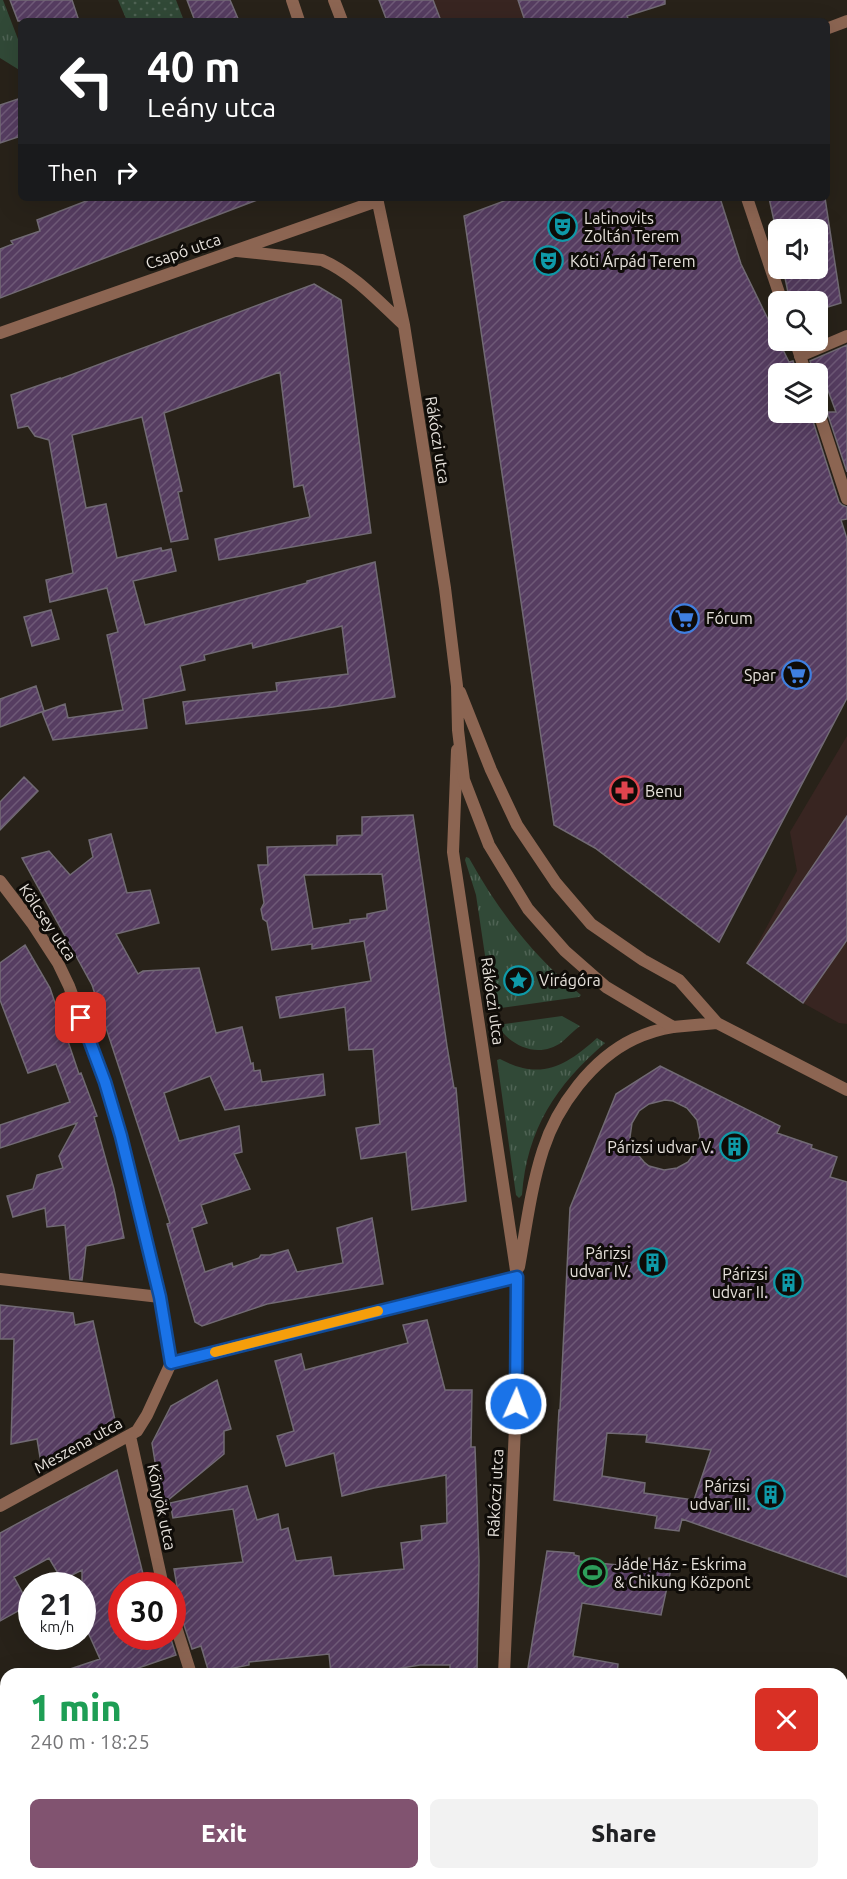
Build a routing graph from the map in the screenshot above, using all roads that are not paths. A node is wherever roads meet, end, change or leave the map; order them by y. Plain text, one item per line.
1 (292, 0) edge
2 (334, 0) edge
3 (298, 18) edge
4 (341, 18) edge
5 (847, 21) edge
6 (830, 27) edge
7 (371, 201) edge
8 (377, 201) edge
9 (748, 201) edge
10 (234, 250) junction
11 (778, 291) edge
12 (404, 325) junction
13 (0, 333) edge
14 (847, 336) edge
15 (798, 351) edge
16 (800, 356) junction
17 (802, 363) edge
18 (822, 423) edge
19 (847, 499) edge
20 (458, 686) junction
21 (458, 730) junction
22 (0, 881) edge
23 (717, 1023) junction
24 (674, 1027) junction
25 (847, 1090) edge
26 (517, 1277) junction
27 (0, 1279) edge
28 (160, 1297) junction
29 (171, 1363) junction
30 (129, 1436) junction
31 (0, 1506) edge
32 (160, 1572) edge
33 (183, 1650) edge
34 (189, 1668) edge
35 (504, 1668) edge

1 - 3 street
2 - 4 street
5 - 6 street
7 - 10 street, Csapó utca
8 - 12 street, Rákóczi utca
9 - 11 street
10 - 12 street
10 - 13 street, Csapó utca
12 - 20 street, Rákóczi utca
14 - 16 street
15 - 16 street
16 - 17 street
18 - 19 street
20 - 21 street, Rákóczi utca
20 - 23 street, Rákóczi utca
21 - 24 street, Rákóczi utca
21 - 26 street, Rákóczi utca
22 - 28 street, Kölcsey utca
23 - 24 street, Rákóczi utca
23 - 25 street
24 - 26 street, Rákóczi utca
26 - 29 street
26 - 35 street, Rákóczi utca
27 - 28 street
28 - 29 street, Kölcsey utca
29 - 30 street, Meszena utca
30 - 31 street, Meszena utca
30 - 32 street, Könyök utca
33 - 34 street

